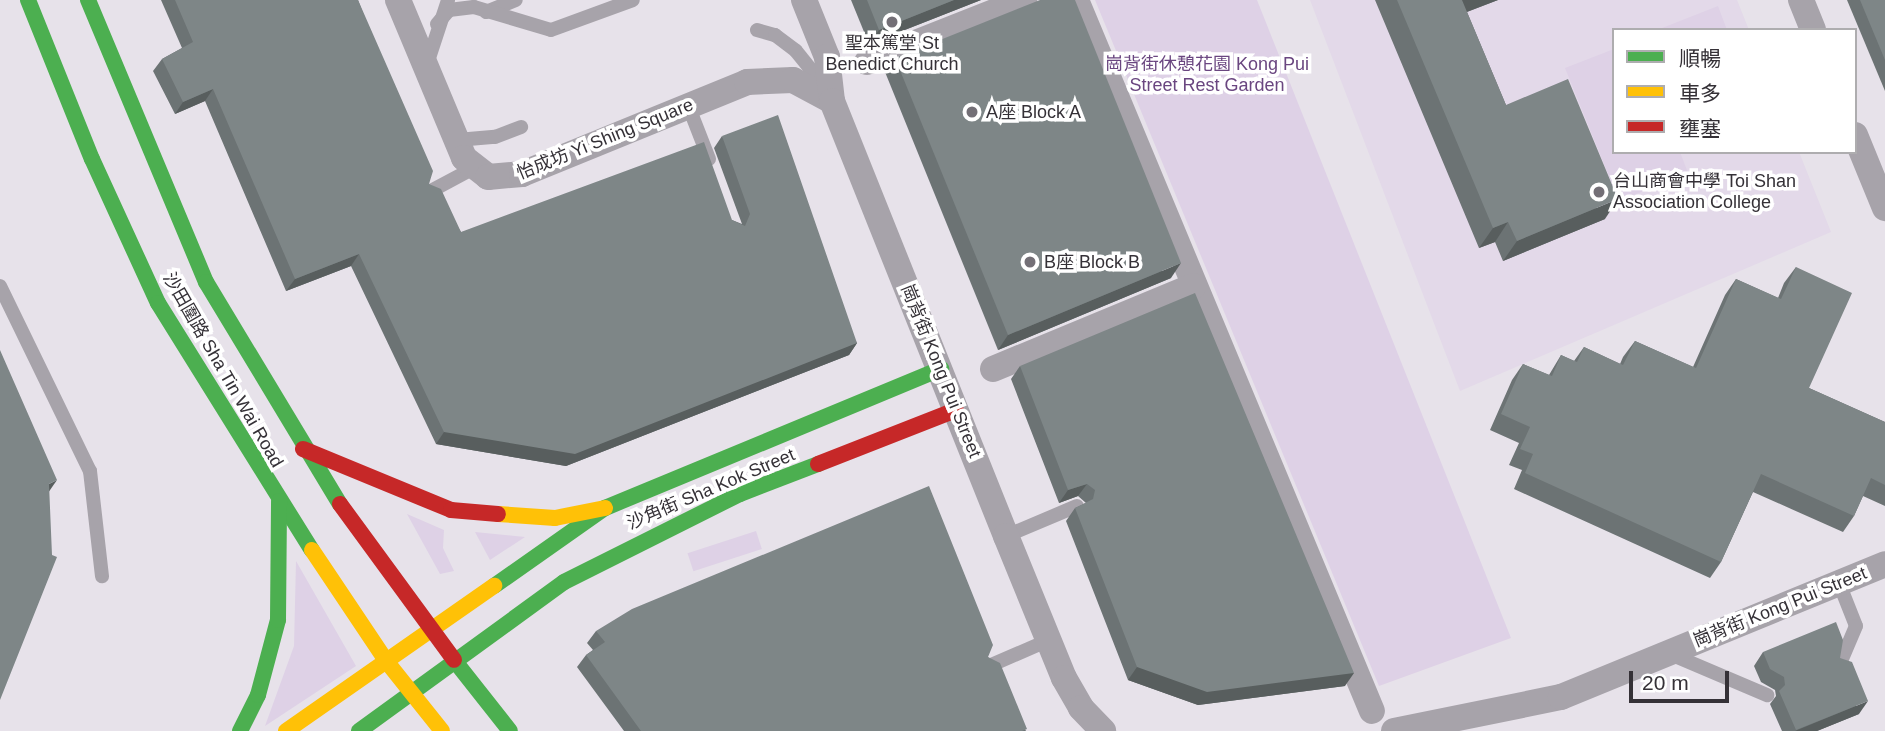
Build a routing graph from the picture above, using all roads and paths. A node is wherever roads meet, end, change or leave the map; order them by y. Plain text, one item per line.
1 (28, 0) edge
2 (88, 0) edge
3 (398, 0) edge
4 (448, 0) edge
5 (516, 0) edge
6 (633, 0) edge
7 (804, 0) edge
8 (1024, 0) edge
9 (1076, 0) edge
10 (1801, 0) edge
11 (486, 12) junction
12 (437, 24) junction
13 (1812, 28) edge
14 (757, 30) dead end
15 (867, 62) dead end
16 (428, 73) junction
17 (832, 101) junction
18 (688, 105) junction
19 (521, 127) dead end
20 (457, 139) junction
21 (1857, 140) edge
22 (472, 169) junction
23 (716, 180) edge
24 (429, 192) edge
25 (1885, 208) edge
26 (0, 286) edge
27 (1193, 286) junction
28 (941, 369) junction
29 (993, 369) dead end
30 (956, 410) junction
31 (303, 449) junction
32 (279, 501) junction
33 (1077, 506) edge
34 (605, 508) junction
35 (1006, 536) junction
36 (1885, 564) edge
37 (102, 576) dead end
38 (1839, 583) junction
39 (431, 631) junction
40 (1049, 640) junction
41 (1668, 653) junction
42 (387, 662) junction
43 (454, 663) junction
44 (989, 666) edge
45 (1839, 666) edge
46 (411, 694) junction
47 (1767, 695) dead end
48 (1371, 711) dead end
49 (240, 731) edge
50 (286, 731) edge
51 (359, 731) edge
52 (442, 731) edge
53 (510, 731) edge
54 (1103, 731) edge
55 (1394, 731) edge

1 - 32 main road, 沙田圍路 Sha Tin Wai Road
2 - 31 main road, 沙田圍路 Sha Tin Wai Road
3 - 16 street
4 - 12 lane
5 - 11 lane
6 - 11 lane
7 - 17 street, 崗背街 Kong Pui Street
8 - 15 street
9 - 27 street
10 - 13 street
11 - 12 lane
12 - 16 lane
14 - 17 lane
16 - 20 street
17 - 18 street, 怡成坊 Yi Shing Square
17 - 28 street, 崗背街 Kong Pui Street
18 - 22 street, 怡成坊 Yi Shing Square
18 - 23 lane
19 - 20 lane
20 - 22 street
21 - 25 street
22 - 24 lane
26 - 37 lane
27 - 29 street
27 - 48 street
28 - 30 street, 崗背街 Kong Pui Street
28 - 34 main road, 沙角街 Sha Kok Street
30 - 35 street, 崗背街 Kong Pui Street
30 - 43 main road, 沙角街 Sha Kok Street
31 - 34 main road
31 - 39 main road, 沙田圍路 Sha Tin Wai Road
32 - 42 main road, 沙田圍路 Sha Tin Wai Road
32 - 49 main road
33 - 35 lane
34 - 39 main road, 沙角街 Sha Kok Street
35 - 40 street, 崗背街 Kong Pui Street
36 - 38 street, 崗背街 Kong Pui Street
38 - 41 street, 崗背街 Kong Pui Street
38 - 45 lane
39 - 42 main road
39 - 43 main road, 沙田圍路 Sha Tin Wai Road
40 - 44 lane
40 - 54 street, 崗背街 Kong Pui Street
41 - 47 lane
41 - 55 street, 崗背街 Kong Pui Street
42 - 46 main road, 沙田圍路 Sha Tin Wai Road
42 - 50 main road
43 - 46 main road, 沙角街 Sha Kok Street
43 - 53 main road, 沙田圍路 Sha Tin Wai Road
46 - 51 main road, 沙角街 Sha Kok Street
46 - 52 main road, 沙田圍路 Sha Tin Wai Road

